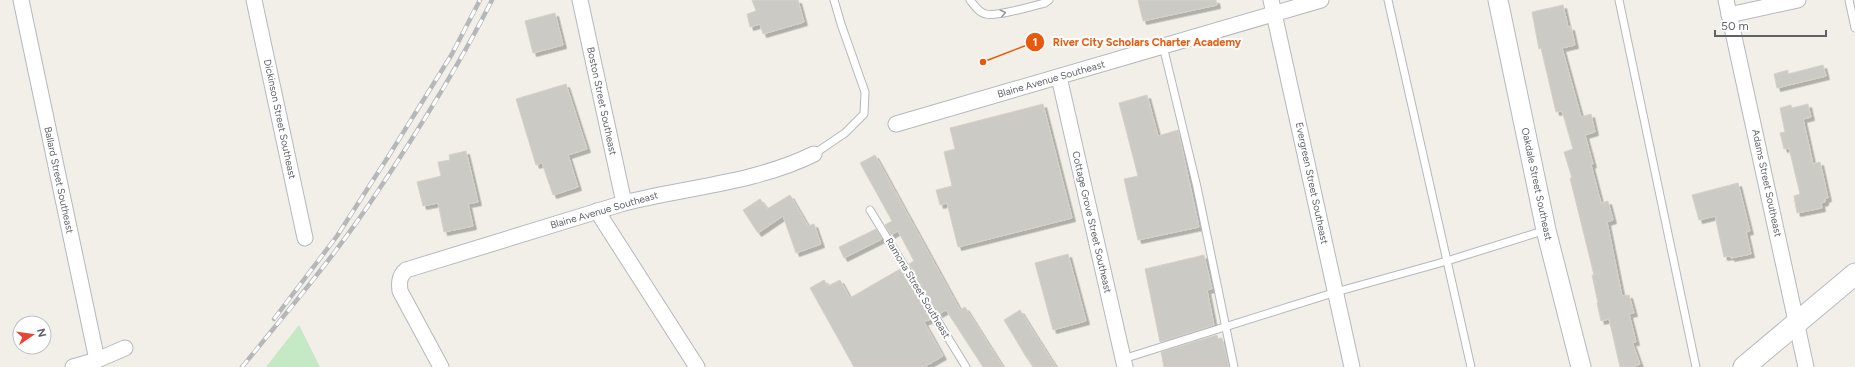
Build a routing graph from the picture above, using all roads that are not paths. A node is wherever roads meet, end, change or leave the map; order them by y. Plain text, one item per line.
1 (20, 0) edge
2 (254, 0) edge
3 (580, 0) edge
4 (834, 0) edge
5 (970, 0) edge
6 (1049, 0) edge
7 (1321, 0) edge
8 (1388, 0) edge
9 (1498, 0) edge
10 (1619, 0) edge
11 (1726, 0) edge
12 (1798, 0) edge
13 (1849, 0) edge
14 (1273, 7) edge
15 (1729, 15) junction
16 (1855, 28) edge
17 (1164, 46) junction
18 (1059, 77) junction
19 (896, 124) dead end
20 (814, 154) joint
21 (624, 203) junction
22 (870, 210) dead end
23 (597, 211) junction
24 (1546, 230) junction
25 (305, 238) dead end
26 (1448, 261) junction
27 (1855, 274) edge
28 (1336, 292) junction
29 (1797, 323) junction
30 (1225, 327) junction
31 (125, 348) dead end
32 (98, 360) junction
33 (1124, 363) edge
34 (73, 367) edge
35 (441, 367) edge
36 (696, 367) edge
37 (966, 367) edge
38 (1234, 367) edge
39 (1352, 367) edge
40 (1471, 367) edge
41 (1581, 367) edge
42 (1696, 367) edge
43 (1744, 367) edge
44 (1806, 367) edge

1 - 32 street, Ballard Street Southeast
2 - 25 street, Dickinson Street Southeast
3 - 21 street, Boston Street Southeast
4 - 20 lane
5 -> 6 lane
7 - 14 street, Blaine Avenue Southeast
8 - 26 lane
9 - 24 street, Oakdale Street Southeast
10 - 42 lane
11 - 15 street, Adams Street Southeast
12 - 15 street
13 - 16 lane
14 - 17 street, Blaine Avenue Southeast
14 - 28 street, Evergreen Street Southeast
15 - 29 street, Adams Street Southeast
17 - 18 street, Blaine Avenue Southeast
17 - 30 lane
18 - 19 street, Blaine Avenue Southeast
18 - 33 street, Cottage Grove Street Southeast
20 - 21 street, Blaine Avenue Southeast
21 - 23 street, Blaine Avenue Southeast
22 - 37 lane, Ramona Street Southeast
23 - 35 street, Blaine Avenue Southeast
23 - 36 street
24 - 26 lane
24 - 41 street, Oakdale Street Southeast
26 - 28 lane
26 - 40 lane
27 - 29 main road
28 - 30 lane
28 - 39 street, Evergreen Street Southeast
29 - 43 main road
29 - 44 street, Adams Street Southeast
30 - 33 lane
30 - 38 lane
31 - 32 street
32 - 34 street

